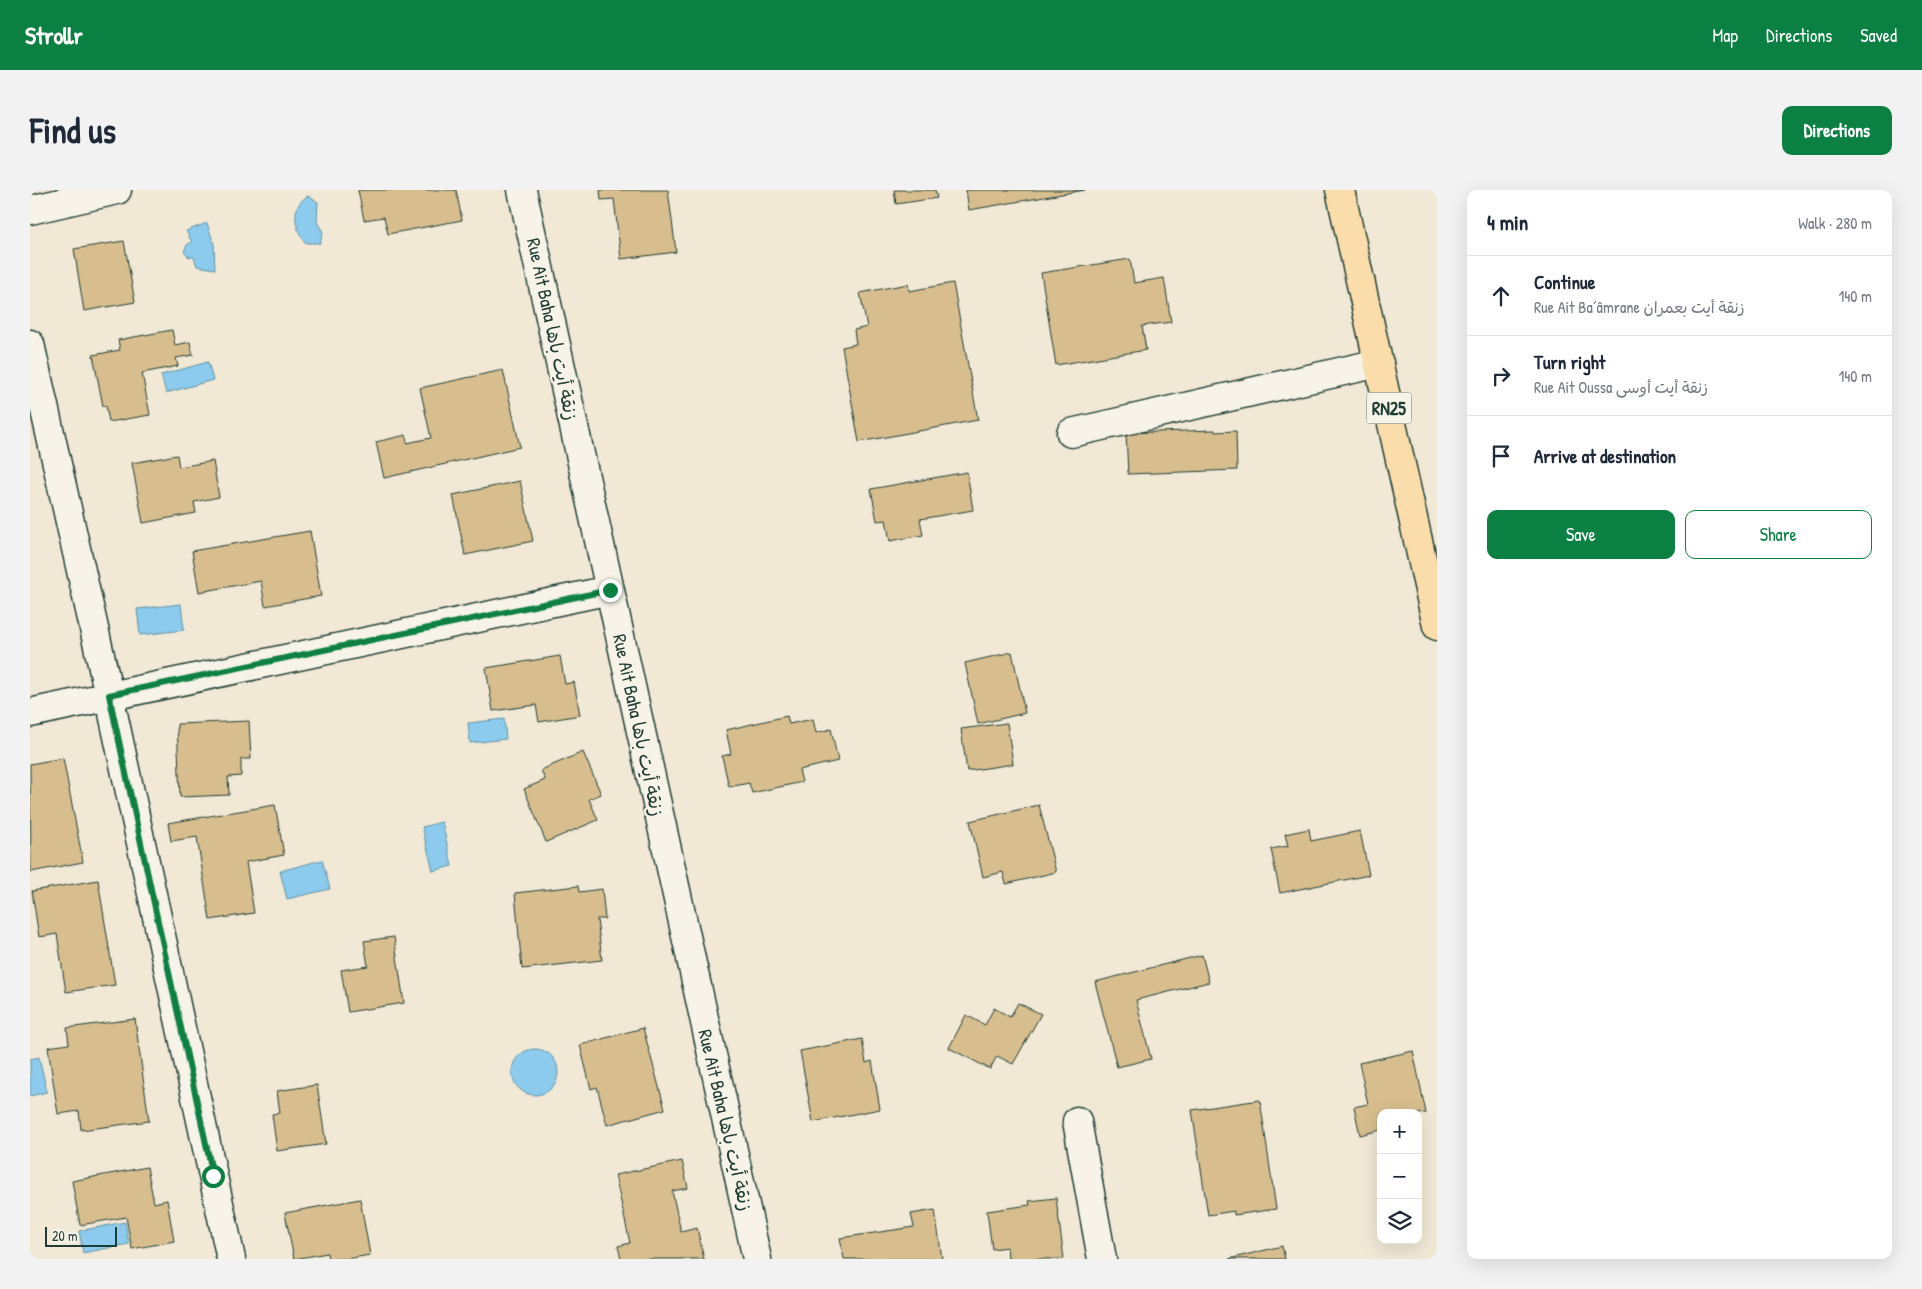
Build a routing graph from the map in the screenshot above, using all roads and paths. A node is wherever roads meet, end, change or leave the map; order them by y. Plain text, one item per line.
1 (117, 190) edge
2 (522, 190) edge
3 (1340, 190) edge
4 (30, 210) edge
5 (30, 344) edge
6 (1379, 362) junction
7 (1071, 433) dead end
8 (610, 590) junction
9 (1437, 626) edge
10 (109, 695) junction
11 (30, 713) edge
12 (1077, 1121) dead end
13 (231, 1259) edge
14 (757, 1259) edge
15 (1102, 1259) edge

1 - 4 street
2 - 8 street, Rue Ait Baha زنقة أيت باها
3 - 6 main road, RN25
5 - 10 street
6 - 7 street
6 - 9 main road, RN25
8 - 10 street
8 - 14 street, Rue Ait Baha زنقة أيت باها
10 - 11 street
10 - 13 street
12 - 15 street

